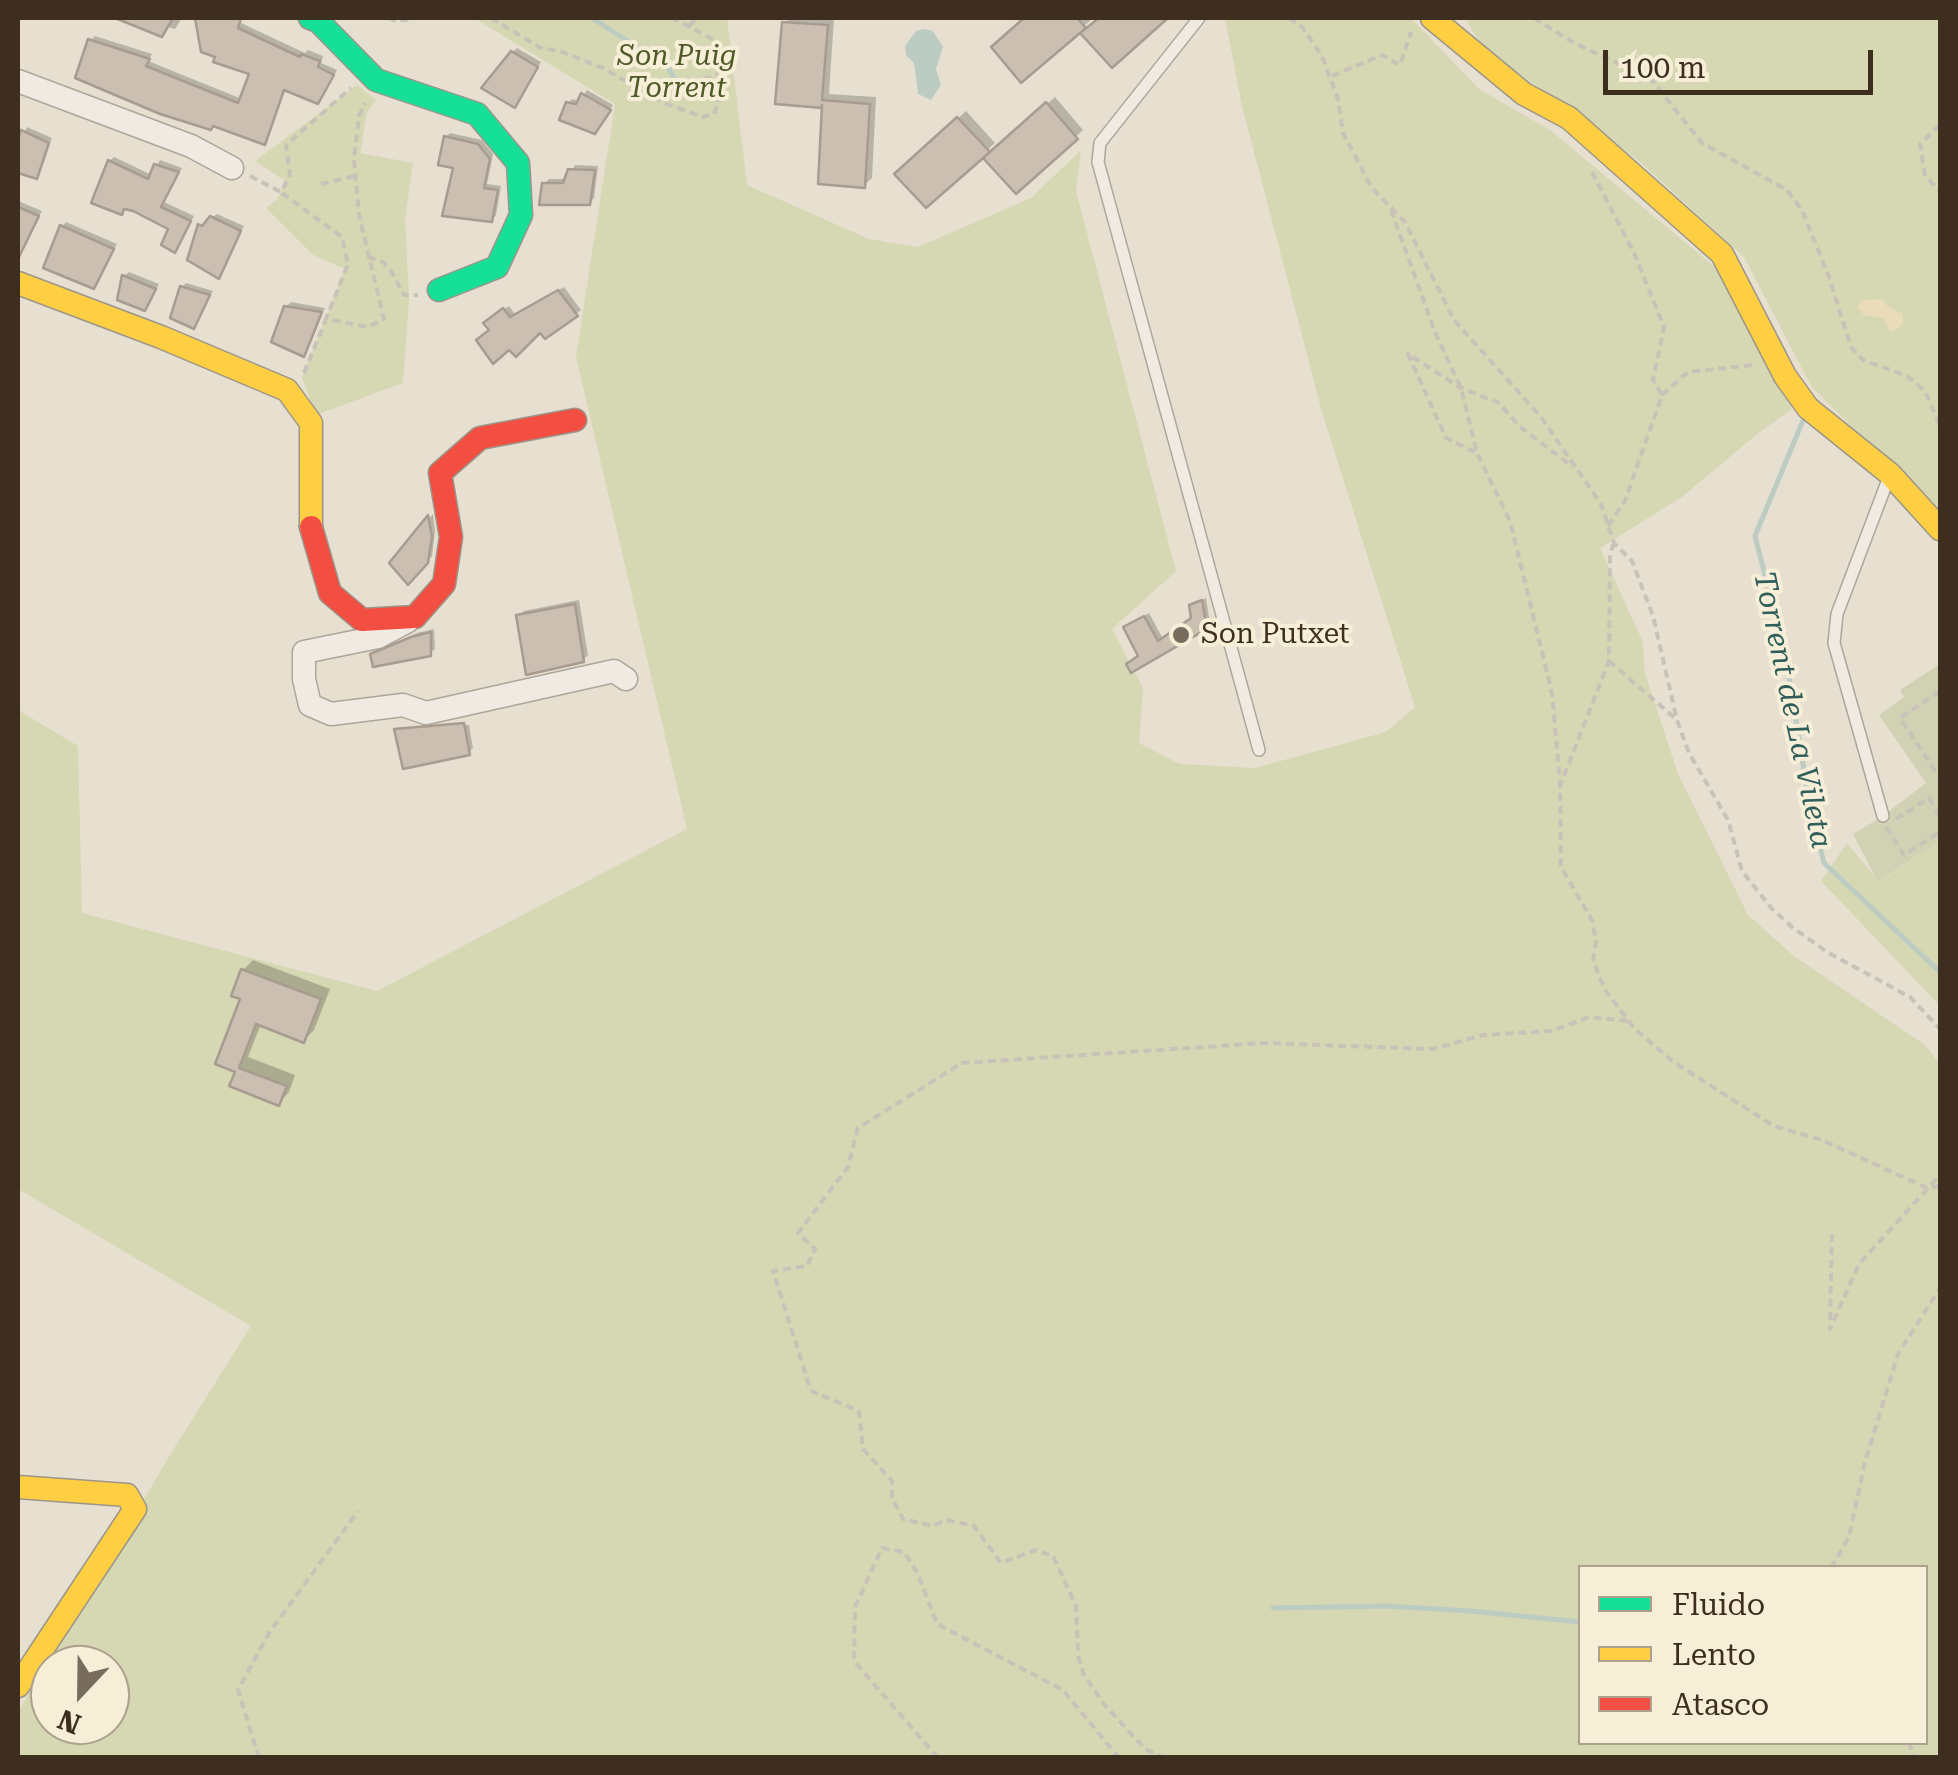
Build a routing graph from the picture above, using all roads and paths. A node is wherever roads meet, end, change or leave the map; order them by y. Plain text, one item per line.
1 (310, 18) edge
2 (388, 18) edge
3 (416, 18) edge
4 (491, 18) edge
5 (673, 18) edge
6 (698, 18) edge
7 (1199, 18) edge
8 (1289, 18) edge
9 (1416, 18) edge
10 (1432, 18) edge
11 (1534, 18) edge
12 (690, 26) junction
13 (372, 76) junction
14 (1330, 77) junction
15 (18, 81) edge
16 (1940, 126) edge
17 (232, 168) joint
18 (1592, 171) dead end
19 (356, 176) junction
20 (321, 184) dead end
21 (281, 192) junction
22 (1940, 192) edge
23 (1390, 206) junction
24 (368, 258) junction
25 (18, 282) edge
26 (439, 290) dead end
27 (410, 297) dead end
28 (326, 319) junction
29 (1778, 362) junction
30 (302, 378) dead end
31 (1461, 388) junction
32 (1662, 395) junction
33 (575, 420) dead end
34 (1940, 426) edge
35 (1477, 453) junction
36 (1576, 470) junction
37 (1890, 474) junction
38 (1608, 526) junction
39 (1940, 529) edge
40 (1614, 544) junction
41 (415, 617) junction
42 (1609, 661) junction
43 (626, 680) dead end
44 (1940, 691) edge
45 (1677, 720) junction
46 (1259, 750) dead end
47 (1940, 778) edge
48 (1560, 786) junction
49 (1940, 814) edge
50 (1883, 816) dead end
51 (1940, 832) edge
52 (1630, 1021) junction
53 (1940, 1029) edge
54 (1940, 1175) edge
55 (1940, 1186) edge
56 (1927, 1188) junction
57 (1832, 1234) dead end
58 (1940, 1288) edge
59 (18, 1486) edge
60 (358, 1511) dead end
61 (1833, 1565) edge
62 (18, 1686) edge
63 (259, 1758) edge
64 (938, 1758) edge
65 (1119, 1758) edge
66 (1165, 1758) edge

1 - 13 street
2 - 3 path
4 - 12 path
5 - 12 path
6 - 12 path
7 - 46 lane
8 - 14 path
9 - 14 path
10 - 29 street
11 - 34 path
13 - 19 path
13 - 21 path
13 - 26 street
14 - 23 path
15 - 17 street
16 - 22 path
17 - 21 path
18 - 32 path
19 - 20 path
19 - 24 path
21 - 28 path
23 - 31 path
23 - 36 path
24 - 27 path
24 - 28 path
25 - 41 street
28 - 30 path
29 - 32 path
29 - 37 street
31 - 35 path
31 - 35 path
31 - 36 path
32 - 38 path
33 - 41 street
35 - 48 path
36 - 38 path
37 - 39 street
37 - 50 lane
38 - 40 path
40 - 42 path
40 - 45 path
41 - 43 street
42 - 45 path
42 - 48 path
44 - 47 path
45 - 53 path
48 - 52 path
49 - 51 path
52 - 56 path
52 - 66 path
54 - 56 path
55 - 56 path
56 - 57 path
58 - 61 path
59 - 62 street
60 - 63 path
64 - 65 path

